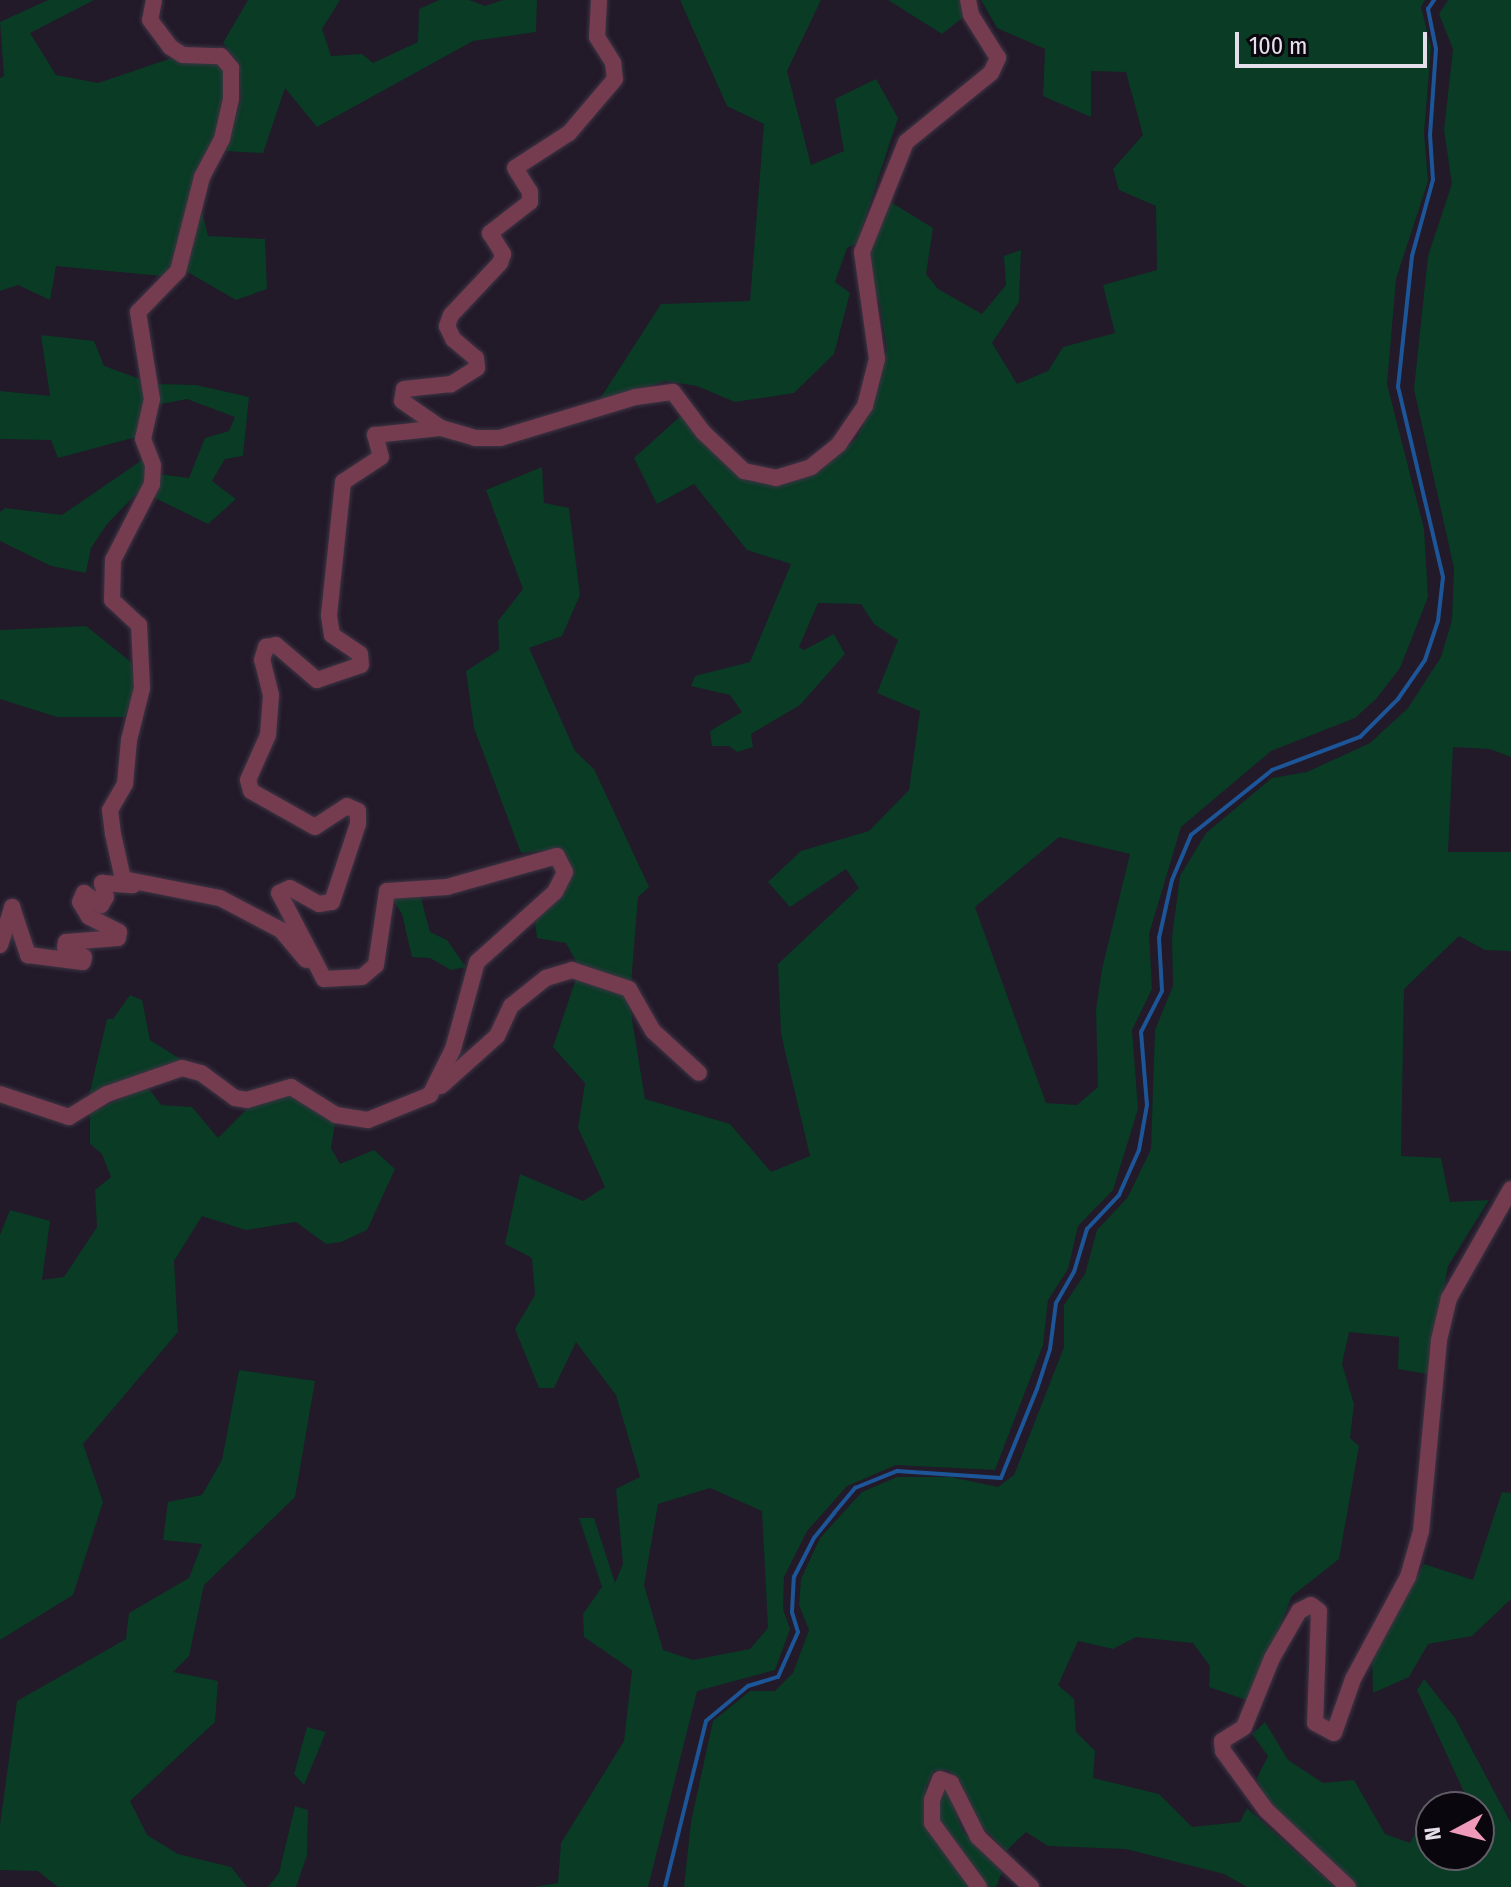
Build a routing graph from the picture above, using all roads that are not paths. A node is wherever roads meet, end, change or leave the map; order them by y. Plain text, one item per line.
1 (154, 0) edge
2 (599, 0) edge
3 (968, 0) edge
4 (441, 428) junction
5 (146, 883) junction
6 (0, 945) edge
7 (316, 971) junction
8 (699, 1073) dead end
9 (0, 1094) edge
10 (430, 1095) junction
11 (1511, 1189) edge
12 (979, 1887) edge
13 (1031, 1887) edge
14 (1348, 1887) edge

1 - 5 street
2 - 4 street
3 - 4 street
4 - 7 street
5 - 6 street
5 - 7 street
7 - 10 street
8 - 10 street
9 - 10 street
11 - 14 street
12 - 13 street

